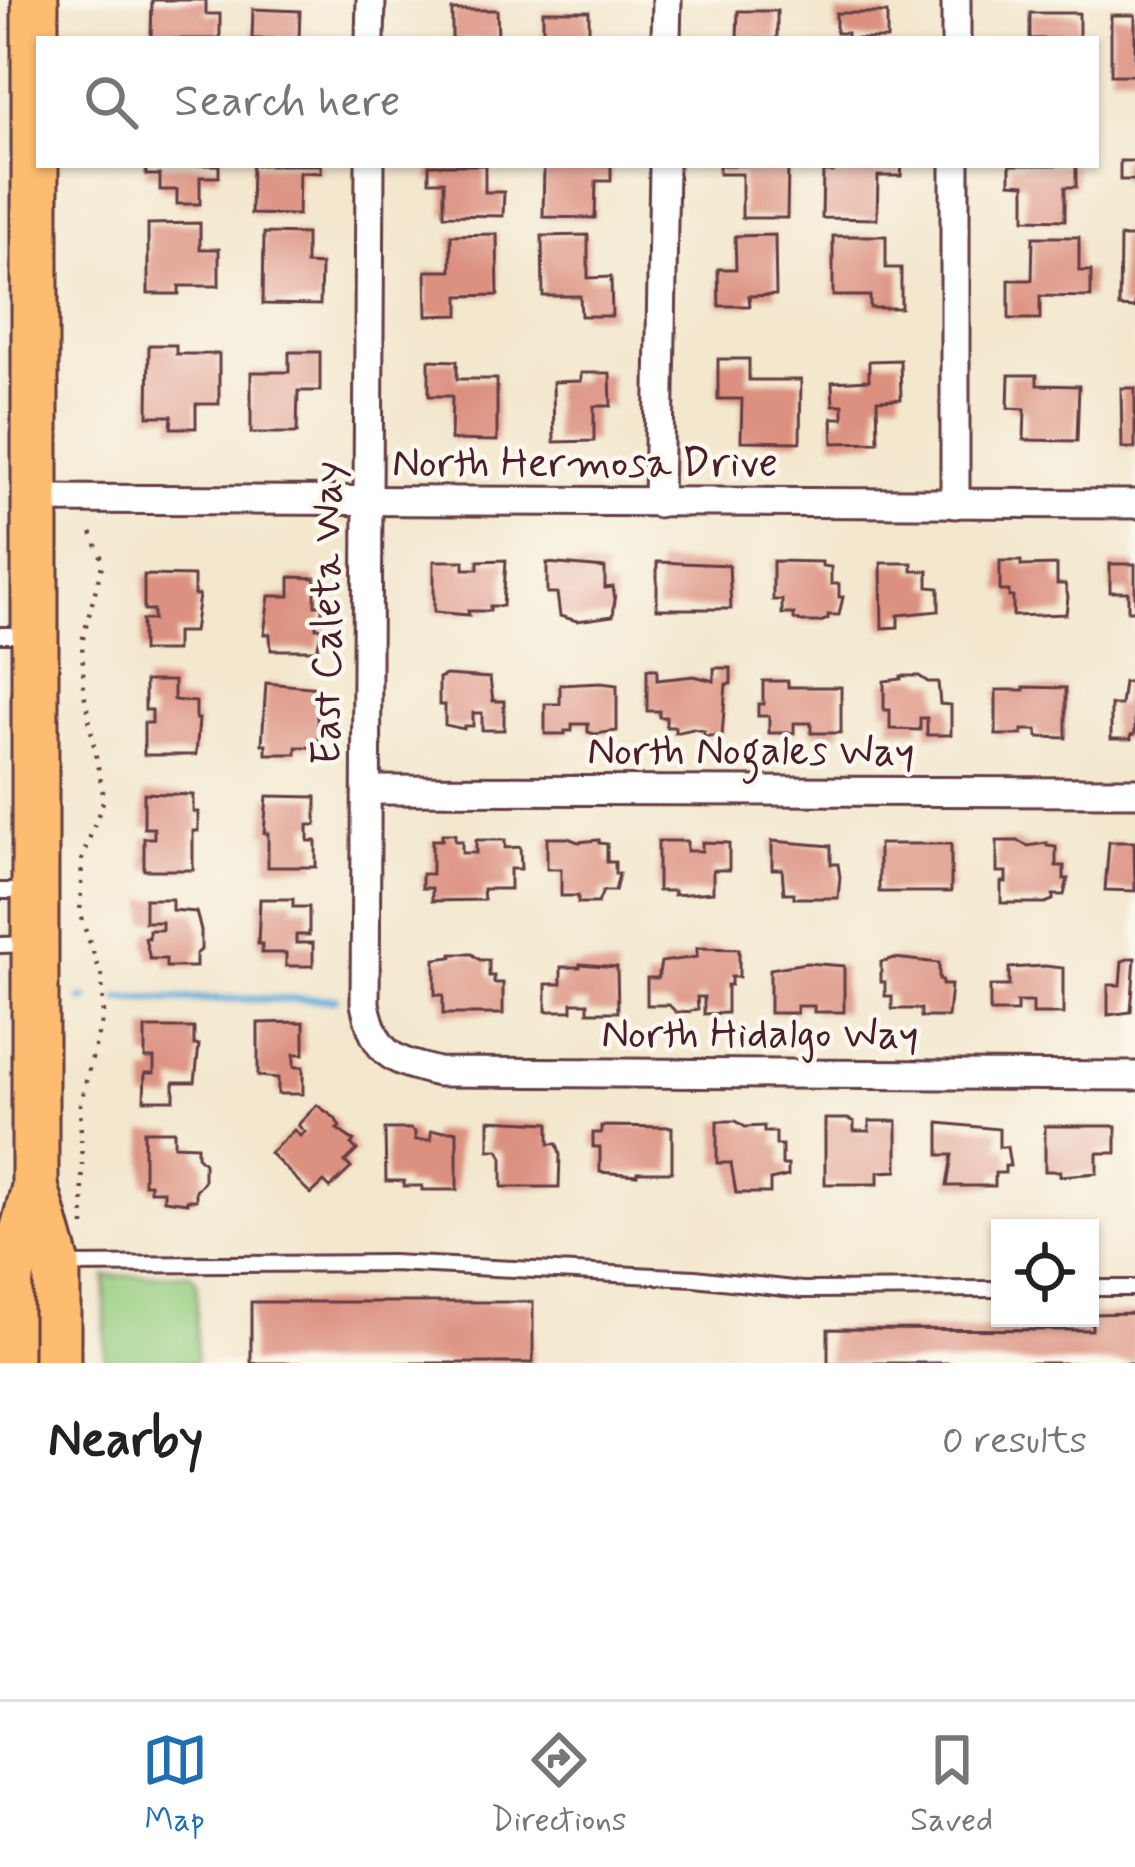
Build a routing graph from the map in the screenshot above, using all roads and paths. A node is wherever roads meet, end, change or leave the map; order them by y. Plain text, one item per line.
1 (35, 0) edge
2 (370, 0) edge
3 (667, 0) edge
4 (956, 0) edge
5 (370, 36) edge
6 (666, 36) edge
7 (956, 36) edge
8 (370, 168) edge
9 (664, 168) edge
10 (955, 168) edge
11 (35, 499) junction
12 (368, 502) junction
13 (658, 503) junction
14 (955, 504) junction
15 (1135, 504) edge
16 (90, 530) dead end
17 (18, 635) edge
18 (367, 790) junction
19 (1135, 793) edge
20 (18, 891) edge
21 (18, 945) edge
22 (387, 1057) joint
23 (1135, 1076) edge
24 (35, 1187) junction
25 (71, 1264) junction
26 (1099, 1288) edge
27 (1135, 1288) edge
28 (991, 1289) edge
29 (9, 1363) edge
30 (56, 1363) edge

1 - 11 main road
2 - 5 street
3 - 6 street
4 - 7 street
8 - 12 street, East Caleta Way
9 - 13 street
10 - 14 street
11 - 12 street, North Hermosa Drive
11 - 17 main road
12 - 13 street, North Hermosa Drive
12 - 18 street, East Caleta Way
13 - 14 street, North Hermosa Drive
14 - 15 street, North Hermosa Drive
16 - 25 path
17 - 20 main road
18 - 19 street, North Nogales Way
18 - 22 street, East Caleta Way
20 - 21 main road
21 - 24 main road
22 - 23 street, North Hidalgo Way
24 - 25 main road
24 - 29 main road
25 - 28 lane
25 - 30 main road
26 - 27 lane

